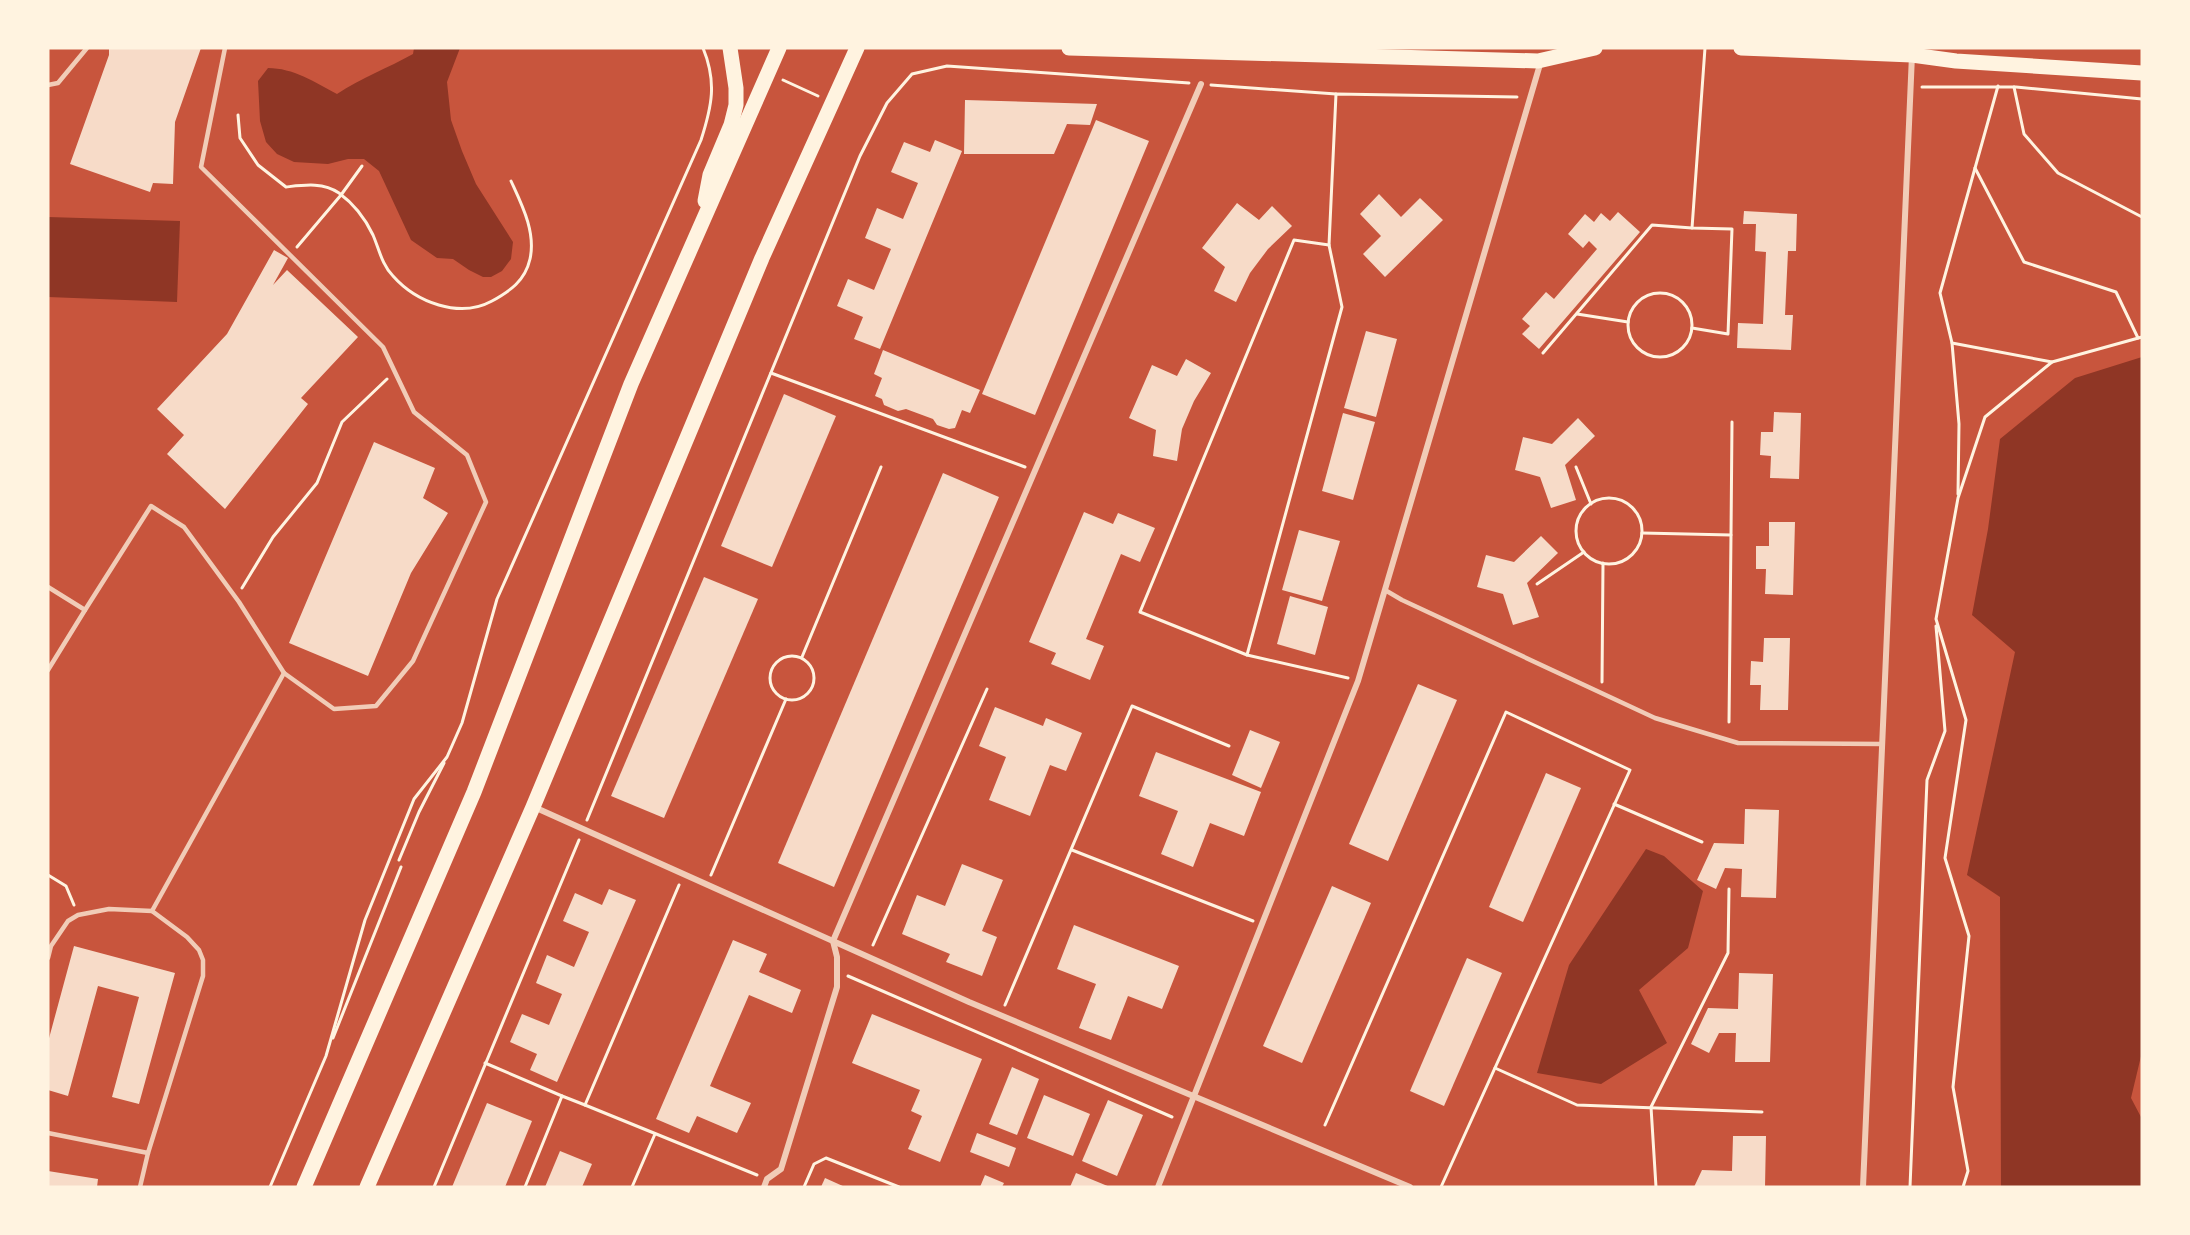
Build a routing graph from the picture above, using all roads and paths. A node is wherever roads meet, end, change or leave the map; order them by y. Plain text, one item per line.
1 (87, 48) edge
2 (225, 48) edge
3 (703, 48) edge
4 (730, 48) edge
5 (779, 48) edge
6 (857, 48) edge
7 (1070, 48) edge
8 (1595, 48) edge
9 (1705, 48) edge
10 (1741, 48) edge
11 (1912, 55) junction
12 (1542, 61) junction
13 (2142, 73) edge
14 (1201, 84) junction
15 (48, 85) edge
16 (1910, 86) junction
17 (1998, 86) junction
18 (2014, 87) junction
19 (1336, 94) junction
20 (1531, 97) junction
21 (2142, 99) edge
22 (238, 115) dead end
23 (362, 166) dead end
24 (1975, 167) junction
25 (512, 181) dead end
26 (341, 195) junction
27 (2142, 217) edge
28 (1692, 228) junction
29 (700, 229) junction
30 (1329, 245) junction
31 (290, 255) junction
32 (1576, 314) junction
33 (1628, 322) junction
34 (1692, 328) junction
35 (2140, 338) edge
36 (1952, 343) junction
37 (1543, 353) dead end
38 (2052, 362) junction
39 (395, 371) junction
40 (771, 373) junction
41 (1732, 422) dead end
42 (881, 467) dead end
43 (1576, 467) dead end
44 (1035, 470) junction
45 (1958, 498) junction
46 (1591, 504) junction
47 (1642, 533) junction
48 (1731, 535) junction
49 (1584, 552) junction
50 (1603, 563) junction
51 (1537, 584) dead end
52 (48, 588) edge
53 (1385, 590) junction
54 (236, 599) junction
55 (85, 610) junction
56 (1936, 619) junction
57 (1247, 655) junction
58 (802, 657) junction
59 (48, 670) edge
60 (284, 673) junction
61 (1358, 681) junction
62 (987, 689) dead end
63 (1602, 693) junction
64 (786, 699) junction
65 (1730, 722) dead end
66 (1882, 744) junction
67 (1229, 746) dead end
68 (447, 757) junction
69 (1614, 804) junction
70 (533, 807) junction
71 (584, 830) junction
72 (1702, 842) dead end
73 (1071, 850) junction
74 (399, 860) dead end
75 (401, 867) dead end
76 (684, 874) junction
77 (48, 875) edge
78 (707, 885) junction
79 (1728, 889) dead end
80 (152, 911) junction
81 (78, 915) junction
82 (1263, 925) junction
83 (833, 941) junction
84 (868, 957) junction
85 (48, 958) edge
86 (838, 972) junction
87 (1001, 1015) junction
88 (326, 1056) junction
89 (485, 1063) junction
90 (1495, 1068) junction
91 (562, 1095) junction
92 (1195, 1097) junction
93 (585, 1105) junction
94 (1651, 1107) junction
95 (1762, 1112) dead end
96 (1185, 1122) junction
97 (1325, 1125) dead end
98 (48, 1132) edge
99 (655, 1134) junction
100 (148, 1154) junction
101 (767, 1179) junction
102 (140, 1187) edge
103 (270, 1187) edge
104 (304, 1187) edge
105 (367, 1187) edge
106 (434, 1187) edge
107 (525, 1187) edge
108 (632, 1187) edge
109 (764, 1187) edge
110 (804, 1187) edge
111 (899, 1187) edge
112 (1158, 1187) edge
113 (1410, 1187) edge
114 (1441, 1187) edge
115 (1656, 1187) edge
116 (1863, 1187) edge
117 (1910, 1187) edge
118 (1963, 1187) edge

1 - 15 lane
2 - 31 lane
3 - 68 path
4 - 29 main road
5 - 29 main road
6 - 70 main road
7 - 12 main road
8 - 12 main road
9 - 28 path
10 - 11 main road
11 - 13 main road
11 - 16 street
12 - 20 street
14 - 19 path
14 - 40 path
14 - 44 street
16 - 17 path
16 - 66 street
17 - 18 path
17 - 24 path
18 - 21 path
18 - 27 path
19 - 20 path
19 - 30 path
20 - 53 street
22 - 26 path
23 - 26 path
24 - 35 path
24 - 36 path
25 - 26 path
26 - 31 path
28 - 32 path
28 - 34 path
29 - 104 main road
30 - 57 path
30 - 57 path
31 - 39 lane
32 - 33 path
32 - 37 path
33 - 34 path
33 - 34 path
35 - 38 path
36 - 38 path
36 - 45 path
38 - 45 path
39 - 54 path
39 - 60 lane
40 - 44 path
40 - 71 path
41 - 48 path
42 - 58 path
43 - 46 path
44 - 83 street
45 - 56 path
46 - 47 path
46 - 49 path
47 - 48 path
47 - 50 path
48 - 65 path
49 - 50 path
49 - 51 path
50 - 63 path
52 - 55 lane
53 - 61 street
53 - 63 lane
54 - 55 lane
54 - 60 lane
55 - 59 lane
56 - 117 path
56 - 118 path
57 - 61 path
58 - 64 path
58 - 64 path
60 - 80 lane
61 - 82 street
62 - 84 path
63 - 66 lane
64 - 78 path
66 - 116 street
67 - 73 path
68 - 74 path
68 - 88 path
69 - 72 path
69 - 90 path
69 - 97 path
70 - 71 street
70 - 105 main road
71 - 76 street
71 - 89 path
73 - 82 path
73 - 87 path
75 - 88 path
76 - 78 street
76 - 93 path
77 - 81 path
78 - 83 street
79 - 94 path
80 - 81 lane
80 - 100 lane
81 - 85 lane
82 - 92 street
83 - 84 street
83 - 86 street
84 - 87 street
86 - 96 path
86 - 101 street
87 - 92 street
88 - 103 path
89 - 91 path
89 - 106 path
90 - 94 path
90 - 114 path
91 - 93 path
91 - 107 path
92 - 96 street
92 - 113 street
93 - 99 path
94 - 95 path
94 - 115 path
96 - 112 street
98 - 100 lane
99 - 101 path
99 - 108 path
100 - 102 lane
101 - 109 street
110 - 111 path

